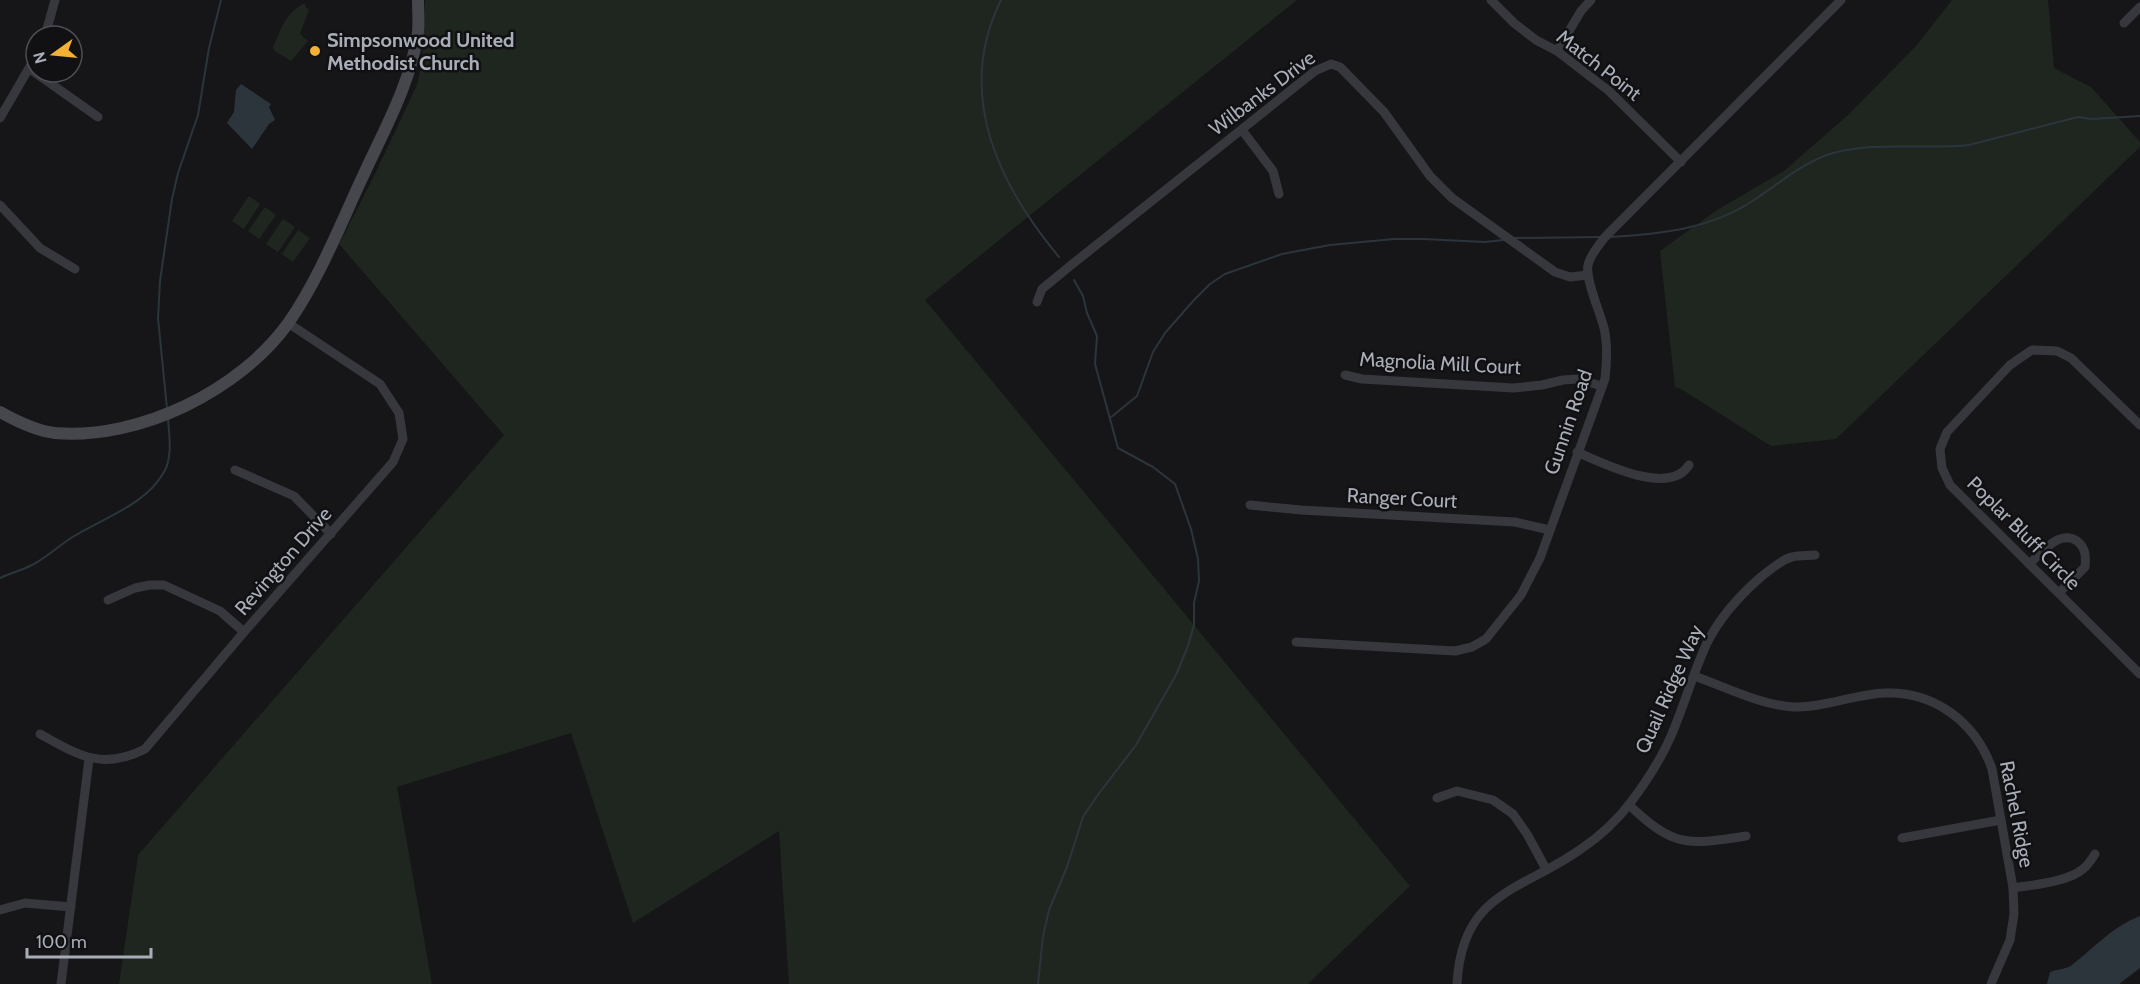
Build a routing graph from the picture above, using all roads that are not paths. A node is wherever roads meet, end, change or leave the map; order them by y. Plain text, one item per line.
1 (55, 0) edge
2 (418, 0) edge
3 (1491, 0) edge
4 (1591, 0) edge
5 (1840, 0) edge
6 (2140, 7) edge
7 (2124, 23) dead end
8 (48, 24) edge
9 (1557, 51) junction
10 (24, 79) edge
11 (51, 84) edge
12 (98, 117) dead end
13 (0, 118) edge
14 (1242, 130) junction
15 (1681, 162) junction
16 (1280, 194) dead end
17 (0, 205) edge
18 (75, 269) dead end
19 (1588, 275) junction
20 (1037, 302) dead end
21 (288, 323) junction
22 (1345, 375) dead end
23 (1602, 386) junction
24 (0, 412) edge
25 (2140, 425) edge
26 (1577, 452) junction
27 (1689, 465) dead end
28 (235, 470) dead end
29 (1250, 505) dead end
30 (1550, 530) junction
31 (331, 534) junction
32 (1815, 555) dead end
33 (2030, 564) junction
34 (2059, 593) junction
35 (108, 600) dead end
36 (244, 632) junction
37 (1296, 642) dead end
38 (2140, 674) edge
39 (1694, 675) junction
40 (40, 734) dead end
41 (89, 759) junction
42 (1437, 798) dead end
43 (1629, 805) junction
44 (2001, 820) junction
45 (1746, 836) dead end
46 (1902, 838) dead end
47 (2095, 854) dead end
48 (1546, 869) junction
49 (2013, 888) junction
50 (70, 907) junction
51 (0, 910) edge
52 (61, 984) edge
53 (1457, 984) edge
54 (1991, 984) edge

1 - 8 street
2 - 21 street
3 - 9 street, Match Point
4 - 9 street
5 - 15 street
6 - 7 street
9 - 15 street, Match Point
10 - 13 street
11 - 12 street
14 - 16 street
14 - 19 street, Wilbanks Drive
14 - 20 street, Wilbanks Drive
15 - 19 street
17 - 18 street
19 - 23 street, Gunnin Road
21 - 24 street
21 - 31 street, Revington Drive
22 - 23 street, Magnolia Mill Court
23 - 26 street, Gunnin Road
25 - 33 street, Poplar Bluff Circle
26 - 27 street
26 - 30 street, Gunnin Road
28 - 31 street
29 - 30 street, Ranger Court
30 - 37 street, Gunnin Road
31 - 36 street, Revington Drive
32 - 39 street, Quail Ridge Way
33 - 34 street, Poplar Bluff Circle
33 - 34 street
34 - 38 street, Poplar Bluff Circle
35 - 36 street
36 - 41 street, Revington Drive
39 - 43 street, Quail Ridge Way
39 - 44 street, Rachel Ridge
40 - 41 street, Revington Drive
41 - 50 street
42 - 48 street
43 - 45 street
43 - 48 street, Quail Ridge Way
44 - 46 street
44 - 49 street, Rachel Ridge
47 - 49 street
48 - 53 street, Quail Ridge Way
49 - 54 street, Rachel Ridge
50 - 51 street
50 - 52 street

